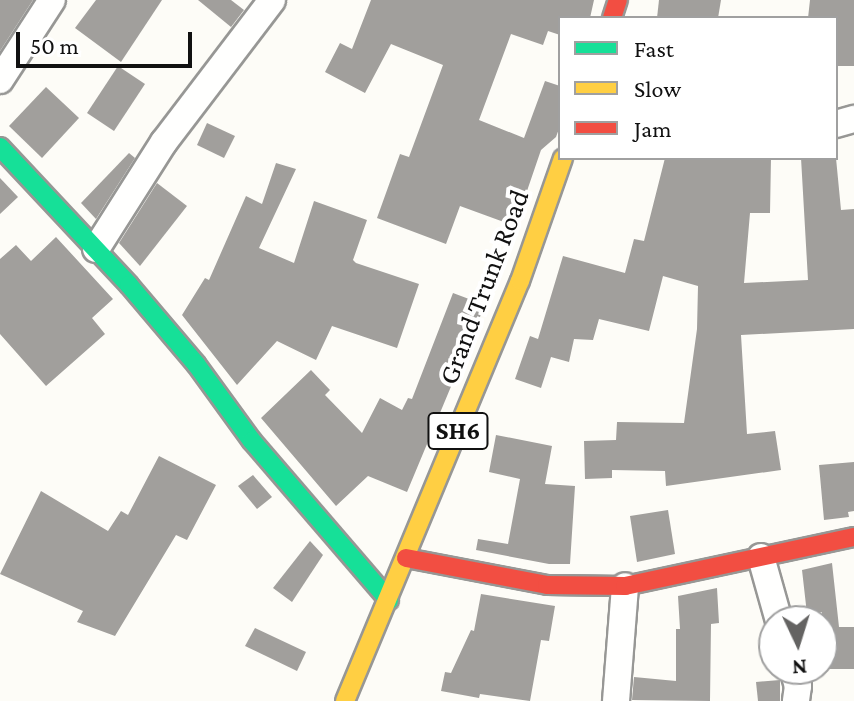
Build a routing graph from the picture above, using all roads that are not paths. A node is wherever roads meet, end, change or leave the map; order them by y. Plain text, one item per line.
1 (52, 0) edge
2 (272, 0) edge
3 (0, 80) edge
4 (0, 147) edge
5 (562, 160) edge
6 (96, 249) junction
7 (854, 537) edge
8 (761, 557) junction
9 (406, 558) junction
10 (625, 586) junction
11 (389, 600) junction
12 (774, 605) edge
13 (345, 701) edge
14 (616, 701) edge

1 - 3 street
2 - 6 street
4 - 6 street
5 - 9 street, Grand Trunk Road / SH6
6 - 11 street
7 - 8 street
8 - 10 street
8 - 12 street
9 - 10 street
9 - 11 street, Grand Trunk Road / SH6
10 - 14 street
11 - 13 street, Grand Trunk Road / SH6

